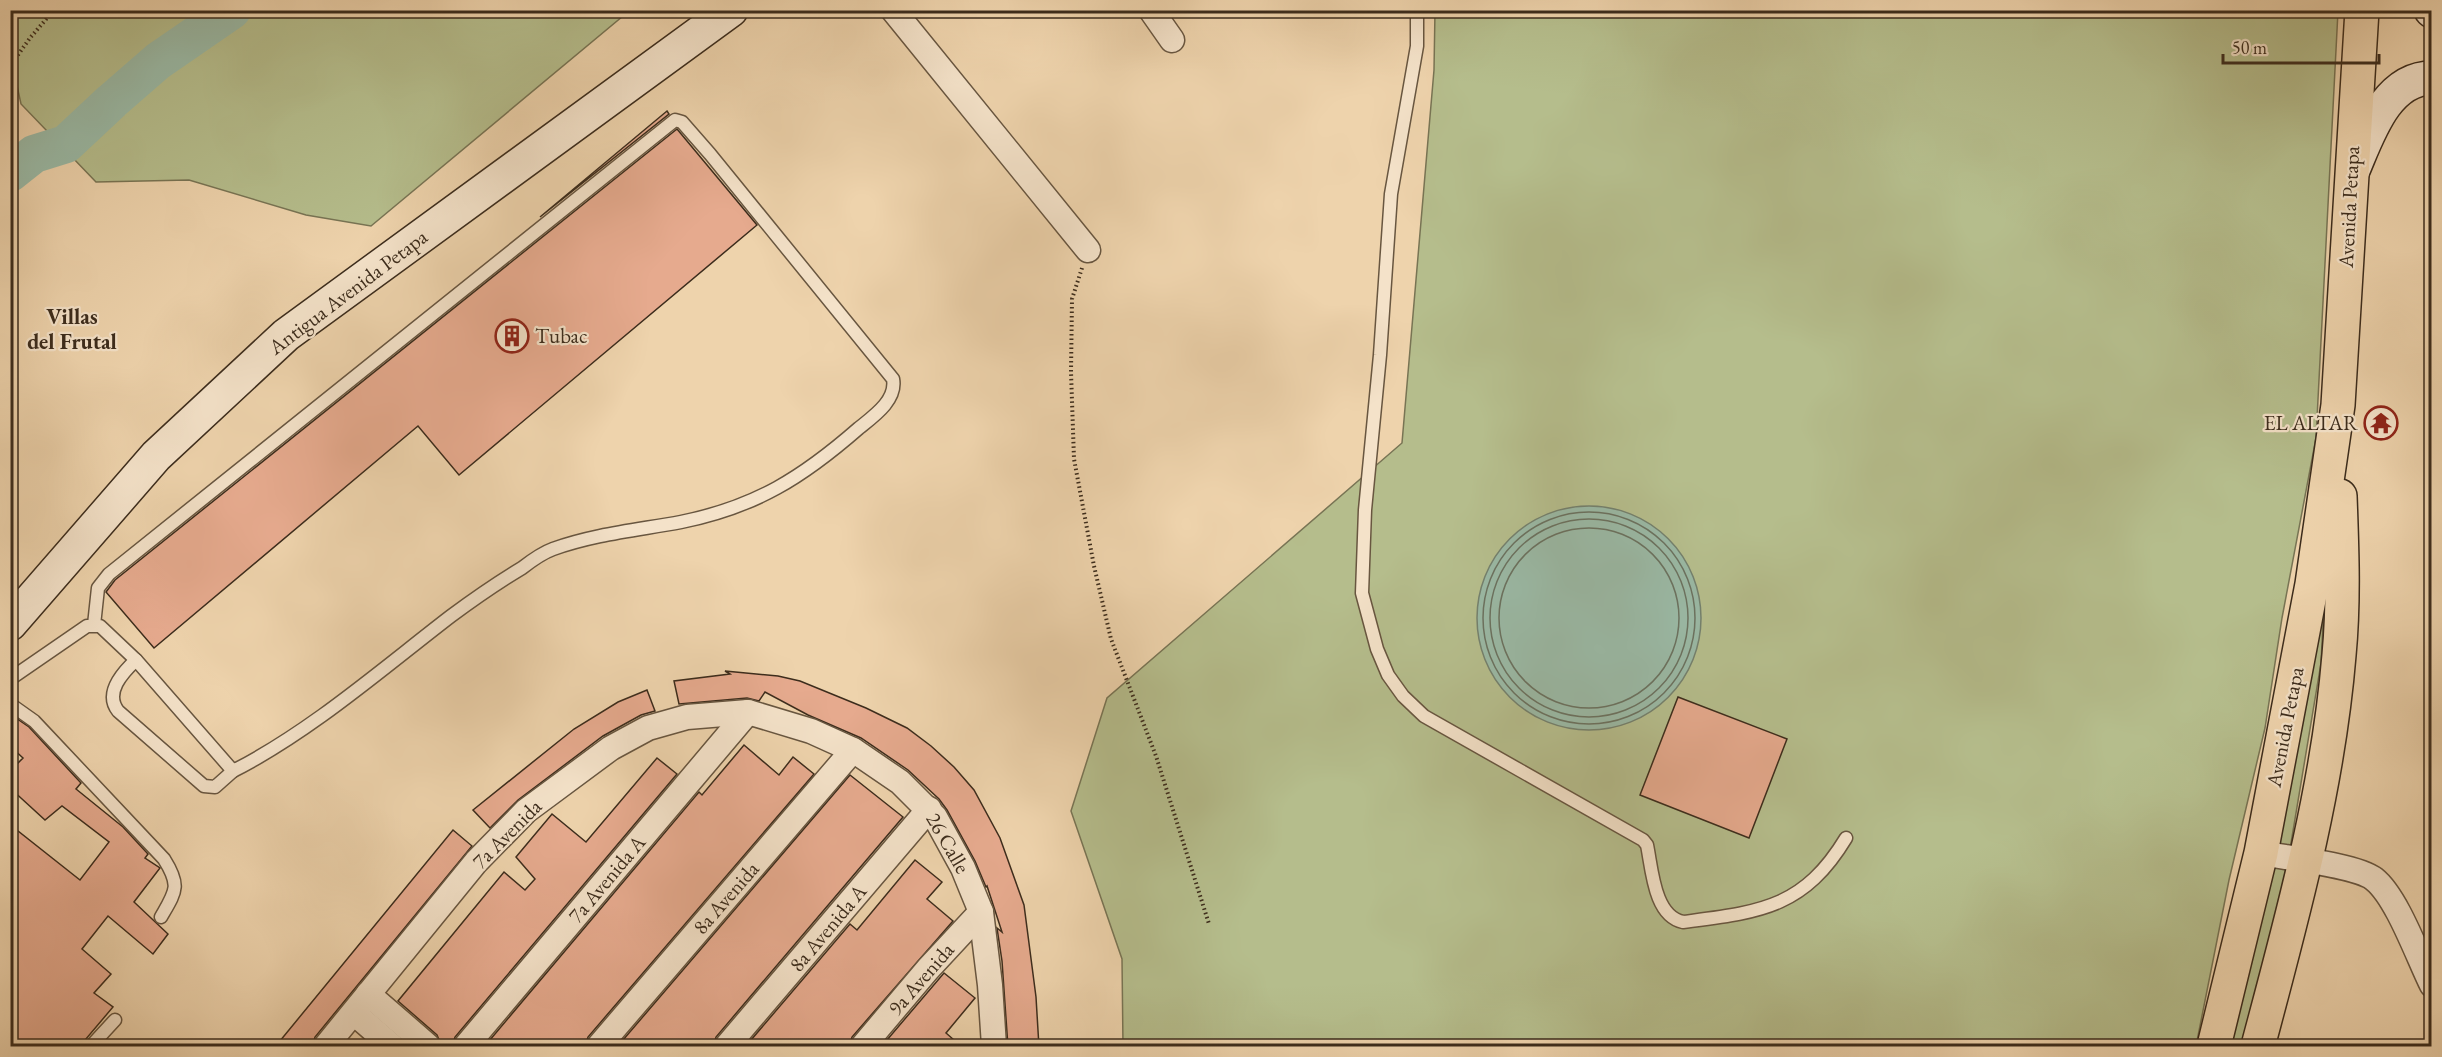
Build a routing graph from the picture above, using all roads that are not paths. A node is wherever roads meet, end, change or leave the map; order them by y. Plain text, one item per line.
1 (731, 10) edge
2 (893, 10) edge
3 (1151, 10) edge
4 (1417, 10) edge
5 (2362, 10) edge
6 (1172, 40) dead end
7 (2432, 78) edge
8 (2351, 174) junction
9 (1088, 250) road end
10 (2338, 405) junction
11 (10, 624) edge
12 (94, 625) junction
13 (136, 660) junction
14 (10, 679) edge
15 (10, 704) edge
16 (748, 712) junction
17 (853, 750) junction
18 (233, 771) junction
19 (929, 809) junction
20 (1846, 838) dead end
21 (2261, 853) junction
22 (2306, 862) junction
23 (981, 912) junction
24 (161, 917) dead end
25 (2432, 985) edge
26 (368, 994) junction
27 (354, 1013) junction
28 (115, 1020) dead end
29 (994, 1046) edge
30 (92, 1047) edge
31 (326, 1047) edge
32 (392, 1047) edge
33 (428, 1047) edge
34 (465, 1047) edge
35 (599, 1047) edge
36 (727, 1047) edge
37 (863, 1047) edge
38 (2214, 1047) edge
39 (2258, 1047) edge

1 - 11 main road, Antigua Avenida Petapa
2 - 9 street
3 - 6 street
4 - 20 lane
5 - 8 main road, Avenida Petapa
7 - 8 main road
8 - 10 main road, Avenida Petapa
10 - 21 main road, Avenida Petapa
10 - 22 main road, Avenida Petapa
12 - 13 lane
12 - 14 lane
12 - 18 lane
13 - 18 lane
13 - 18 lane
15 - 24 lane
16 - 17 street, 26 Calle
16 - 26 street, 7a Avenida
16 - 34 street, 7a Avenida A
17 - 19 street, 26 Calle
17 - 35 street, 8a Avenida
19 - 23 street, 26 Calle
19 - 36 street, 8a Avenida A
21 - 22 street
21 - 38 main road, Avenida Petapa
22 - 25 street
22 - 39 main road, Avenida Petapa
23 - 29 street, 26 Calle
23 - 37 street, 9a Avenida
26 - 27 street, 7a Avenida
26 - 33 street
27 - 31 street, 7a Avenida
27 - 32 street
28 - 30 lane

